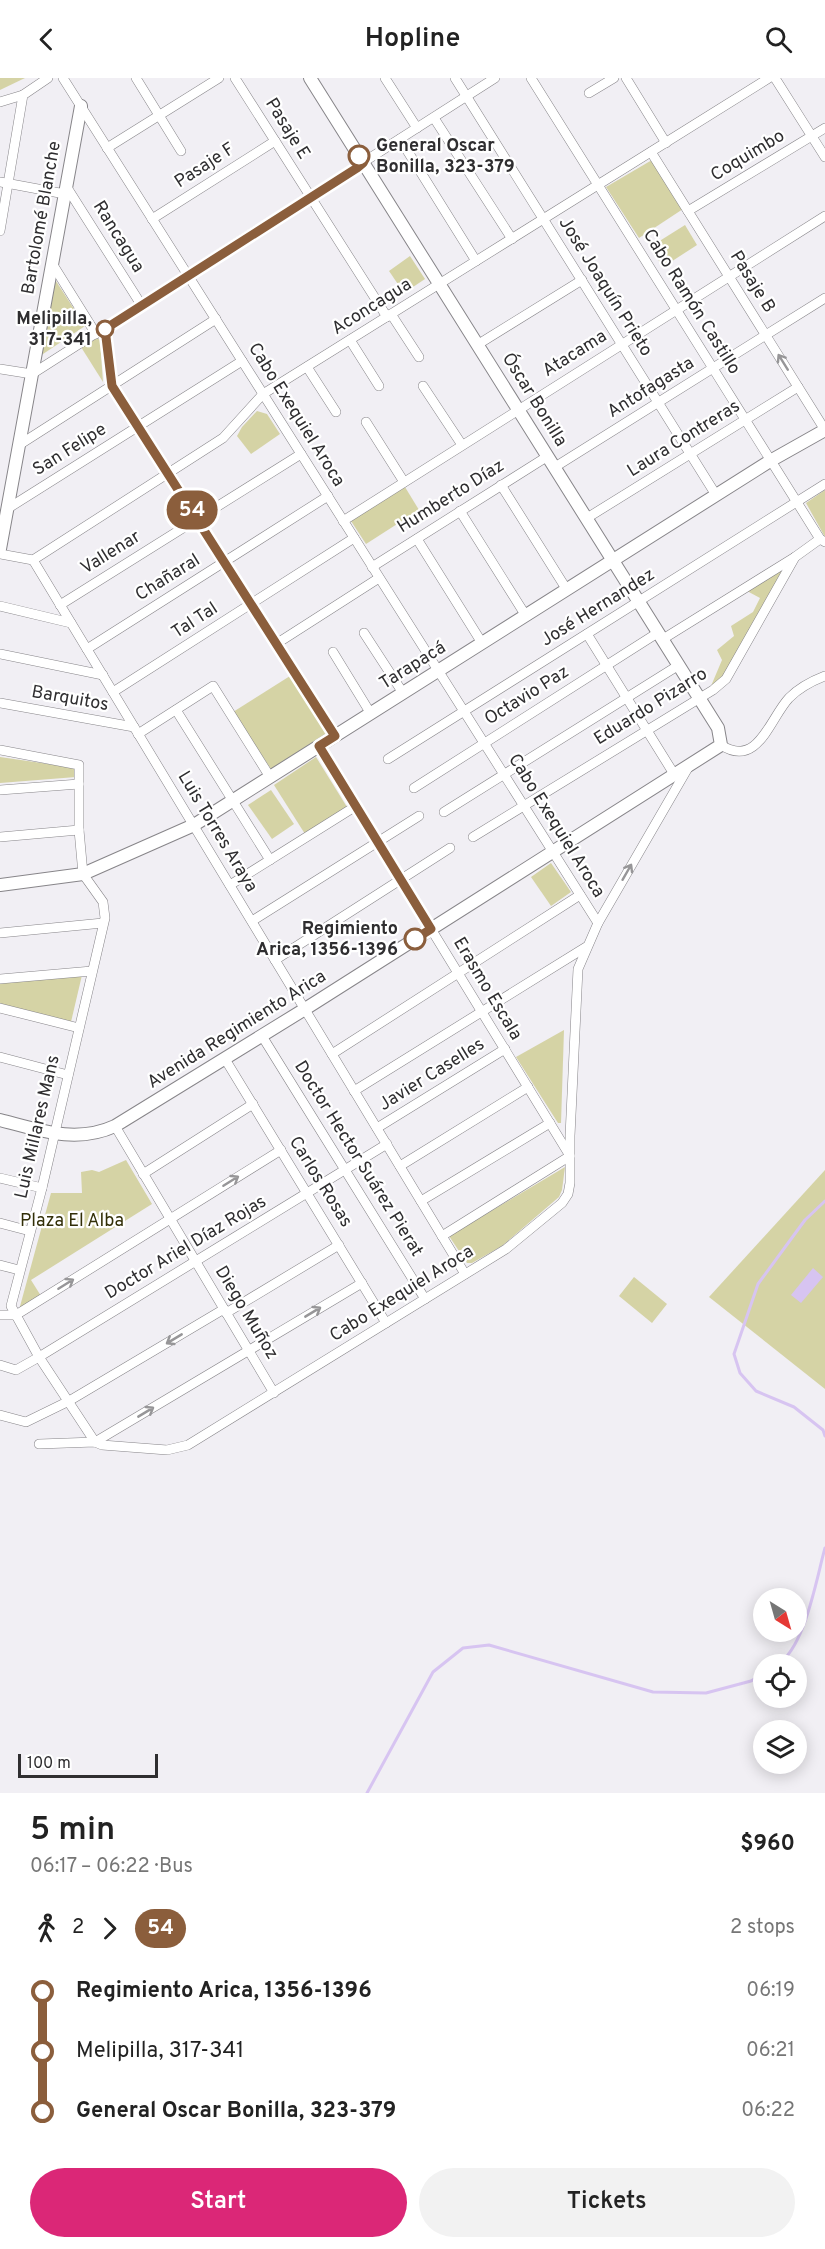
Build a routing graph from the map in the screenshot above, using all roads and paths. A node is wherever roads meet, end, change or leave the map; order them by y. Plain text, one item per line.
1 (48, 78) edge
2 (63, 78) edge
3 (136, 78) edge
4 (219, 78) edge
5 (235, 78) edge
6 (310, 78) edge
7 (385, 78) edge
8 (455, 78) edge
9 (495, 78) edge
10 (531, 78) edge
11 (614, 78) edge
12 (626, 78) edge
13 (769, 78) edge
14 (775, 78) edge
15 (590, 93) dead end
16 (23, 95) junction
17 (467, 97) junction
18 (0, 102) edge
19 (81, 106) junction
20 (159, 116) junction
21 (434, 118) junction
22 (825, 128) edge
23 (417, 129) junction
24 (812, 136) junction
25 (400, 140) junction
26 (275, 141) junction
27 (666, 142) junction
28 (107, 148) junction
29 (181, 151) dead end
30 (651, 152) junction
31 (825, 157) edge
32 (363, 163) junction
33 (4, 182) edge
34 (598, 185) junction
35 (65, 190) junction
36 (310, 197) junction
37 (688, 211) junction
38 (825, 216) edge
39 (152, 219) junction
40 (543, 219) junction
41 (0, 231) edge
42 (512, 239) junction
43 (476, 261) junction
44 (53, 265) junction
45 (188, 276) junction
46 (729, 276) junction
47 (582, 280) junction
48 (440, 284) junction
49 (825, 297) edge
50 (142, 306) junction
51 (676, 310) junction
52 (389, 316) junction
53 (216, 319) junction
54 (105, 329) junction
55 (96, 334) junction
56 (765, 335) junction
57 (350, 340) junction
58 (622, 344) junction
59 (477, 345) junction
60 (419, 357) dead end
61 (242, 361) junction
62 (307, 367) junction
63 (713, 368) junction
64 (0, 369) edge
65 (32, 374) junction
66 (112, 386) junction
67 (379, 386) dead end
68 (423, 386) dead end
69 (798, 387) junction
70 (263, 394) junction
71 (658, 402) junction
72 (518, 410) junction
73 (336, 412) dead end
74 (745, 420) junction
75 (366, 422) dead end
76 (138, 426) junction
77 (825, 430) edge
78 (19, 445) junction
79 (462, 445) junction
80 (301, 454) junction
81 (691, 454) junction
82 (548, 456) junction
83 (770, 461) junction
84 (555, 467) junction
85 (168, 473) junction
86 (404, 482) junction
87 (825, 484) edge
88 (501, 485) junction
89 (716, 495) junction
90 (328, 496) junction
91 (797, 502) junction
92 (7, 509) junction
93 (460, 511) junction
94 (587, 518) junction
95 (197, 519) junction
96 (344, 521) junction
97 (354, 538) junction
98 (417, 539) junction
99 (822, 540) edge
100 (0, 549) edge
101 (0, 554) edge
102 (795, 557) junction
103 (33, 560) junction
104 (613, 560) junction
105 (224, 561) junction
106 (372, 567) junction
107 (379, 578) junction
108 (567, 590) junction
109 (639, 601) junction
110 (251, 604) junction
111 (60, 605) junction
112 (0, 606) edge
113 (526, 616) junction
114 (71, 623) junction
115 (364, 633) dead end
116 (587, 634) junction
117 (661, 636) junction
118 (482, 643) junction
119 (276, 644) junction
120 (87, 649) junction
121 (333, 652) dead end
122 (0, 654) edge
123 (607, 665) junction
124 (679, 665) junction
125 (438, 671) junction
126 (103, 675) junction
127 (825, 676) edge
128 (113, 693) junction
129 (403, 693) junction
130 (627, 697) junction
131 (699, 697) junction
132 (0, 703) edge
133 (176, 710) junction
134 (464, 711) junction
135 (370, 714) junction
136 (646, 729) junction
137 (136, 730) junction
138 (335, 736) junction
139 (484, 743) junction
140 (721, 744) junction
141 (319, 746) junction
142 (0, 750) edge
143 (388, 759) dead end
144 (690, 764) junction
145 (504, 774) junction
146 (674, 774) junction
147 (270, 777) junction
148 (79, 784) junction
149 (414, 788) dead end
150 (0, 790) edge
151 (233, 801) junction
152 (356, 806) junction
153 (524, 806) junction
154 (444, 812) dead end
155 (419, 816) dead end
156 (194, 825) junction
157 (79, 830) junction
158 (0, 837) edge
159 (473, 837) dead end
160 (378, 842) junction
161 (450, 848) dead end
162 (553, 852) junction
163 (270, 860) junction
164 (83, 874) junction
165 (401, 879) junction
166 (0, 885) edge
167 (230, 885) junction
168 (580, 895) junction
169 (252, 921) junction
170 (104, 922) junction
171 (598, 923) junction
172 (431, 929) junction
173 (0, 933) edge
174 (586, 947) junction
175 (275, 960) junction
176 (92, 971) junction
177 (458, 973) junction
178 (0, 979) edge
179 (0, 1008) edge
180 (305, 1010) junction
181 (482, 1012) junction
182 (79, 1028) junction
183 (262, 1036) junction
184 (505, 1049) junction
185 (332, 1054) junction
186 (0, 1057) edge
187 (225, 1059) junction
188 (68, 1075) junction
189 (528, 1087) junction
190 (354, 1091) junction
191 (253, 1104) junction
192 (0, 1120) edge
193 (550, 1124) junction
194 (115, 1126) junction
195 (377, 1128) junction
196 (54, 1134) junction
197 (387, 1144) junction
198 (280, 1150) junction
199 (570, 1156) junction
200 (400, 1166) junction
201 (345, 1170) junction
202 (143, 1174) junction
203 (0, 1178) edge
204 (42, 1188) junction
205 (307, 1193) junction
206 (421, 1201) junction
207 (171, 1220) junction
208 (0, 1223) edge
209 (30, 1231) junction
210 (442, 1236) junction
211 (339, 1245) junction
212 (196, 1261) junction
213 (0, 1265) edge
214 (19, 1270) junction
215 (465, 1274) junction
216 (362, 1283) junction
217 (425, 1299) junction
218 (225, 1311) junction
219 (0, 1315) edge
220 (16, 1315) junction
221 (386, 1323) junction
222 (249, 1351) junction
223 (39, 1357) junction
224 (0, 1365) edge
225 (274, 1393) junction
226 (69, 1401) junction
227 (0, 1415) edge
228 (95, 1442) junction
229 (39, 1444) dead end

1 - 16 street
2 - 19 street, Cabo Exequiel Aroca
3 - 20 street
4 - 20 street
5 - 26 street, Pasaje E
6 - 32 street, Óscar Bonilla
7 - 23 street
8 - 17 street, José Joaquín Prieto
9 - 17 street
10 - 34 street, Cabo Ramón Castillo
11 - 15 street
12 - 27 street
13 - 27 street, Aconcagua
14 - 24 street
16 - 18 street
16 - 33 street
17 - 21 street
17 - 40 street, José Joaquín Prieto
19 - 28 street, Cabo Exequiel Aroca
19 - 35 street, Bartolomé Blanche
20 - 28 street
20 - 29 street
21 - 23 street
21 - 42 street
22 - 24 street, Coquimbo
23 - 25 street
24 - 31 street
24 - 37 street, Coquimbo
25 - 32 street
25 - 43 street
26 - 36 street, Pasaje E
26 - 39 street, Pasaje F
27 - 30 street, Aconcagua
28 - 39 street, Cabo Exequiel Aroca
30 - 34 street, Aconcagua
30 - 37 street, Pasaje B
32 - 36 street
32 - 48 street, Óscar Bonilla
33 - 35 street
33 - 41 street
34 - 40 street, Aconcagua
34 - 51 street, Cabo Ramón Castillo
35 - 44 street, Bartolomé Blanche
35 - 50 street, Rancagua
36 - 45 street
36 - 52 street, Pasaje E
37 - 46 street, Pasaje B
38 - 46 street, Atacama
39 - 45 street, Cabo Exequiel Aroca
40 - 42 street, Aconcagua
40 - 47 street, José Joaquín Prieto
42 - 43 street, Aconcagua
43 - 48 street, Aconcagua
44 - 55 street
44 - 65 street, Bartolomé Blanche
45 - 50 street
45 - 53 street, Cabo Exequiel Aroca
46 - 51 street, Atacama
46 - 56 street, Pasaje B
47 - 58 street, José Joaquín Prieto
47 - 59 street
48 - 52 street, Aconcagua
48 - 59 street, Óscar Bonilla
49 - 56 street, Antofagasta
50 - 54 street
51 - 58 street, Atacama
51 - 63 street, Cabo Ramón Castillo
52 - 57 street, Aconcagua
52 - 60 street, Pasaje E
53 - 61 street, Cabo Exequiel Aroca
53 - 66 street
54 - 55 street
54 - 66 street
55 - 65 street
56 - 63 street, Antofagasta
69 -> 56 street, Pasaje B
57 - 62 street, Aconcagua
57 - 67 street
58 - 71 street, José Joaquín Prieto
58 - 72 street, Atacama
59 - 72 street, Óscar Bonilla
61 - 70 street, Cabo Exequiel Aroca
61 - 76 street, San Felipe
62 - 70 street, Aconcagua
62 - 73 street
63 - 71 street, Antofagasta
63 - 74 street, Cabo Ramón Castillo
64 - 65 street
65 - 78 street, Bartolomé Blanche
66 - 76 street
66 - 78 street
68 - 79 street
69 - 74 street, Laura Contreras
69 - 77 street, Pasaje B
70 - 80 street, Cabo Exequiel Aroca
70 - 85 street, Aconcagua
71 - 81 street, José Joaquín Prieto
71 - 84 street, Antofagasta
72 - 79 street, Atacama
72 - 82 street, Óscar Bonilla
74 - 81 street, Laura Contreras
74 - 83 street, Cabo Ramón Castillo
75 - 86 street
76 - 85 street
76 - 92 street, San Felipe
77 - 83 street, Tarapacá
78 - 92 street, Bartolomé Blanche
79 - 86 street, Atacama
80 - 90 street, Cabo Exequiel Aroca
80 - 95 street, Vallenar
81 - 89 street, José Joaquín Prieto
81 - 94 street, Laura Contreras
82 - 84 street, Óscar Bonilla
82 - 88 street, Humberto Díaz
83 - 89 street, Tarapacá
83 - 91 street, Cabo Ramón Castillo
84 - 94 street, Óscar Bonilla
85 - 95 street
85 - 103 street, Aconcagua
86 - 96 street, Atacama
87 - 91 street, José Hernandez
88 - 93 street, Humberto Díaz
88 - 108 street
89 - 104 street, Tarapacá
90 - 96 street, Cabo Exequiel Aroca
90 - 105 street, Chañaral
91 - 99 street, Cabo Ramón Castillo
91 - 109 street, José Hernandez
92 - 100 street, Bartolomé Blanche
93 - 98 street, Humberto Díaz
93 - 113 street
94 - 104 street, Óscar Bonilla
95 - 105 street
95 - 111 street, Vallenar
96 - 97 street, Cabo Exequiel Aroca
97 - 106 street, Cabo Exequiel Aroca
97 - 110 street, Tal Tal
98 - 106 street, Humberto Díaz
98 - 118 street
99 - 102 street, Octavio Paz
101 - 103 street
102 - 117 street, Octavio Paz
102 - 131 street, Eduardo Pizarro
103 - 111 street, Luis Torres Araya
104 - 108 street, Tarapacá
104 - 109 street, Óscar Bonilla
105 - 110 street
105 - 120 street, Chañaral
106 - 107 street, Cabo Exequiel Aroca
107 - 119 street
107 - 125 street, Cabo Exequiel Aroca
108 - 113 street, Tarapacá
109 - 116 street, José Hernandez
109 - 117 street, Óscar Bonilla
110 - 119 street
110 - 128 street, Tal Tal
111 - 114 street, Luis Torres Araya
112 - 114 street
113 - 118 street, Tarapacá
114 - 120 street, Luis Torres Araya
115 - 129 street
116 - 123 street
116 - 134 street, José Hernandez
117 - 123 street, Octavio Paz
117 - 124 street, Óscar Bonilla
118 - 125 street, Tarapacá
119 - 138 street
120 - 126 street, Luis Torres Araya
121 - 135 street
122 - 126 street
123 - 130 street
123 - 139 street, Octavio Paz
124 - 130 street
124 - 131 street, Óscar Bonilla
125 - 129 street, Tarapacá
125 - 134 street, Cabo Exequiel Aroca
126 - 128 street, Luis Torres Araya
127 - 140 street
128 - 137 street, Luis Torres Araya
129 - 135 street, Tarapacá
130 - 136 street
130 - 145 street
131 - 136 street, Eduardo Pizarro
131 - 140 street, Óscar Bonilla
132 - 137 street, Barquitos
133 - 137 street
133 - 147 street
133 - 151 street
134 - 139 street, Cabo Exequiel Aroca
134 - 143 street, José Hernandez
135 - 138 street, Tarapacá
136 - 146 street
136 - 153 street, Eduardo Pizarro
137 - 156 street, Luis Torres Araya
138 - 141 street, Tarapacá
139 - 145 street, Cabo Exequiel Aroca
139 - 149 street, Octavio Paz
140 - 144 street, Avenida Regimiento Arica
141 - 147 street, Tarapacá
141 - 152 street, Erasmo Escala
142 - 148 street
144 - 146 street, Avenida Regimiento Arica
171 -> 144 street
145 - 153 street, Cabo Exequiel Aroca
145 - 154 street
146 - 162 street, Avenida Regimiento Arica
147 - 151 street, Tarapacá
148 - 150 street
148 - 157 street
151 - 156 street, Tarapacá
151 - 163 street
152 - 160 street, Erasmo Escala
152 - 163 street
153 - 159 street, Eduardo Pizarro
153 - 162 street, Cabo Exequiel Aroca
155 - 160 street
156 - 164 street, Tarapacá
156 - 167 street, Luis Torres Araya
157 - 158 street
157 - 164 street
160 - 165 street, Erasmo Escala
160 - 169 street
161 - 165 street
162 - 168 street, Cabo Exequiel Aroca
162 - 172 street, Avenida Regimiento Arica
163 - 167 street
164 - 166 street, Tarapacá
164 - 170 street, Luis Millares Mans
165 - 172 street, Erasmo Escala
165 - 175 street
167 - 169 street, Luis Torres Araya
168 - 171 street, Cabo Exequiel Aroca
168 - 177 street
169 - 175 street, Luis Torres Araya
170 - 173 street
170 - 176 street, Luis Millares Mans
171 - 174 street, Cabo Exequiel Aroca
172 - 177 street, Erasmo Escala
172 - 180 street, Avenida Regimiento Arica
174 - 181 street
174 - 199 street, Cabo Exequiel Aroca
175 - 180 street, Luis Torres Araya
176 - 178 street
176 - 182 street, Luis Millares Mans
177 - 181 street, Erasmo Escala
177 - 185 street
179 - 182 street
180 - 183 street, Avenida Regimiento Arica
180 - 185 street, Luis Torres Araya
181 - 184 street, Erasmo Escala
181 - 190 street
182 - 188 street, Luis Millares Mans
183 - 187 street, Avenida Regimiento Arica
183 - 201 street, Doctor Hector Suárez Pierat
184 - 189 street, Erasmo Escala
184 - 195 street, Javier Caselles
185 - 190 street, Luis Torres Araya
186 - 188 street
187 - 191 street, Carlos Rosas
187 - 194 street, Avenida Regimiento Arica
188 - 196 street, Luis Millares Mans
189 - 193 street, Erasmo Escala
189 - 200 street
190 - 195 street, Luis Torres Araya
191 - 198 street, Carlos Rosas
191 - 202 street
192 - 196 street, Avenida Regimiento Arica
193 - 199 street, Erasmo Escala
193 - 206 street
194 - 196 street, Avenida Regimiento Arica
194 - 202 street, Diego Muñoz
195 - 197 street, Luis Torres Araya
196 - 204 street, Luis Millares Mans
197 - 200 street, Luis Torres Araya
197 - 201 street, Doctor Ariel Díaz Rojas
198 - 205 street, Carlos Rosas
207 -> 198 street
199 - 210 street
199 - 215 street, Cabo Exequiel Aroca
200 - 206 street, Luis Torres Araya
201 - 205 street, Doctor Ariel Díaz Rojas
201 - 217 street, Doctor Hector Suárez Pierat
202 - 207 street, Diego Muñoz
203 - 204 street
204 - 209 street, Luis Millares Mans
205 - 211 street, Carlos Rosas
205 - 212 street, Doctor Ariel Díaz Rojas
206 - 210 street, Luis Torres Araya
207 - 212 street, Diego Muñoz
220 -> 207 street
208 - 209 street
209 - 214 street, Luis Millares Mans
210 - 215 street, Luis Torres Araya
211 - 216 street, Carlos Rosas
211 - 218 street
212 - 218 street, Diego Muñoz
212 - 223 street, Doctor Ariel Díaz Rojas
213 - 214 street
214 - 220 street, Luis Millares Mans
215 - 217 street, Cabo Exequiel Aroca
216 - 221 street, Carlos Rosas
222 -> 216 street
217 - 221 street, Cabo Exequiel Aroca
218 - 222 street, Diego Muñoz
218 -> 226 street
219 - 220 street
220 - 223 street, Luis Millares Mans
221 - 225 street, Cabo Exequiel Aroca
222 - 225 street, Diego Muñoz
228 -> 222 street
223 - 224 street, Doctor Ariel Díaz Rojas
223 - 226 street, Luis Millares Mans
225 - 228 street, Cabo Exequiel Aroca
226 - 227 street
226 - 228 street, Luis Millares Mans
228 - 229 street, Cabo Exequiel Aroca

